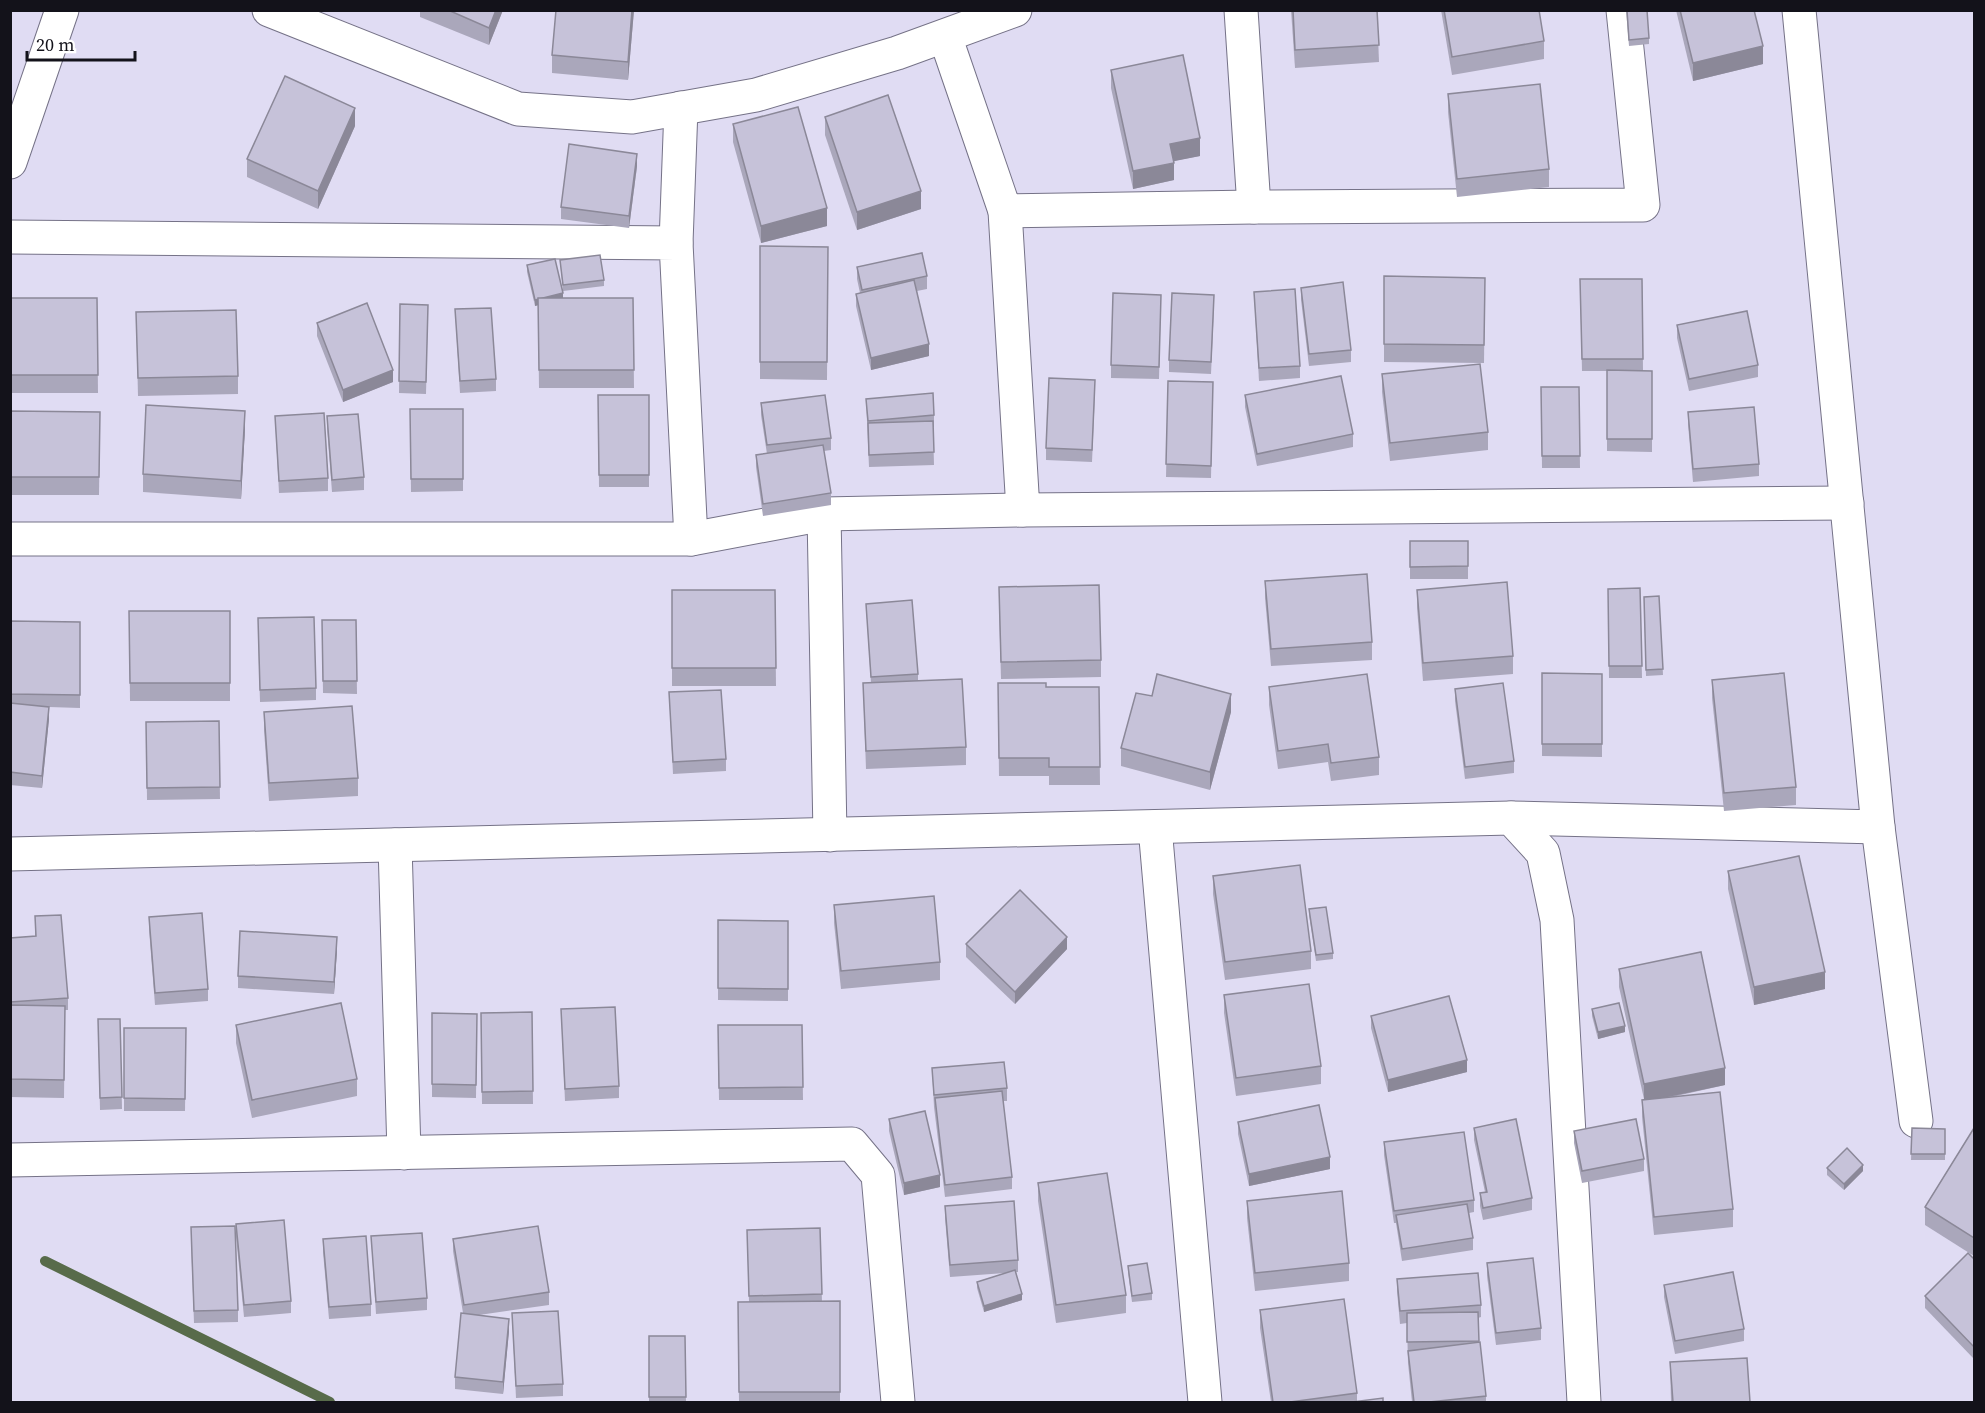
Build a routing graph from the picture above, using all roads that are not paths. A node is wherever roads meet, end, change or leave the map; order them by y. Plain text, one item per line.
1 (62, 10) edge
2 (269, 10) edge
3 (1015, 10) edge
4 (1241, 10) edge
5 (1623, 10) edge
6 (1799, 10) edge
7 (945, 36) junction
8 (681, 108) junction
9 (10, 162) edge
10 (1254, 207) junction
11 (1005, 211) junction
12 (10, 237) edge
13 (676, 243) junction
14 (1847, 504) junction
15 (1023, 510) junction
16 (824, 514) junction
17 (10, 539) edge
18 (691, 539) junction
19 (1511, 819) junction
20 (1155, 827) junction
21 (1878, 827) junction
22 (830, 835) junction
23 (395, 845) junction
24 (10, 854) edge
25 (1916, 1121) dead end
26 (404, 1152) junction
27 (10, 1160) edge
28 (898, 1402) edge
29 (1205, 1402) edge
30 (1584, 1402) edge

1 - 9 street
2 - 8 street
3 - 7 street
4 - 10 street
5 - 10 street
6 - 14 street
7 - 8 street
7 - 11 street
8 - 13 street
10 - 11 street
11 - 15 street
12 - 13 street
13 - 18 street
14 - 15 street
14 - 21 street
15 - 16 street
16 - 18 street
16 - 22 street
17 - 18 street
19 - 20 street
19 - 21 street
19 - 30 street
20 - 22 street
20 - 29 street
21 - 25 street
22 - 23 street
23 - 24 street
23 - 26 street
26 - 27 street
26 - 28 street

